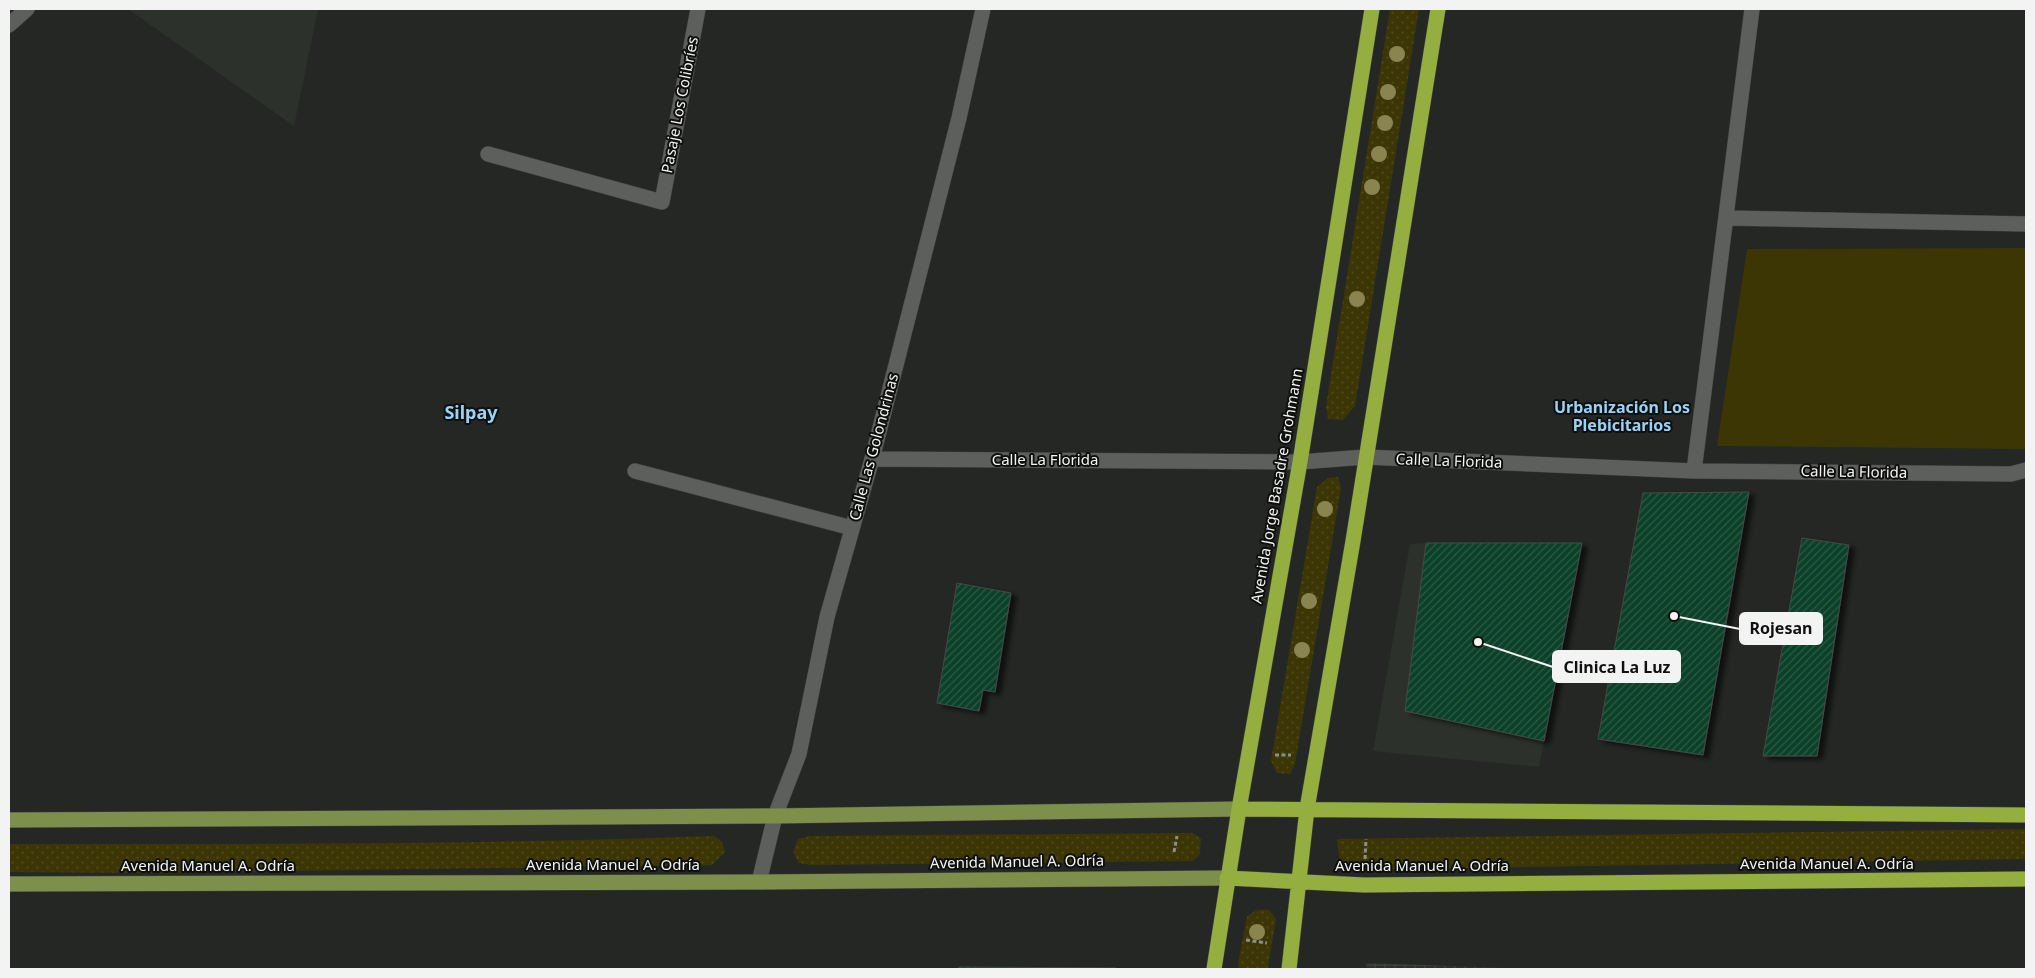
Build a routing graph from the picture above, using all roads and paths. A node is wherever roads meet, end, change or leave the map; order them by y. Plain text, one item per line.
1 (27, 9) edge
2 (698, 9) edge
3 (982, 9) edge
4 (1372, 9) edge
5 (1438, 9) edge
6 (1752, 9) edge
7 (9, 25) edge
8 (488, 154) dead end
9 (1726, 218) junction
10 (2026, 224) edge
11 (1365, 457) junction
12 (872, 459) junction
13 (1300, 462) junction
14 (2026, 470) edge
15 (635, 471) dead end
16 (1694, 471) junction
17 (852, 528) junction
18 (1296, 754) dead end
19 (1272, 755) dead end
20 (1239, 809) junction
21 (1307, 809) junction
22 (2026, 815) edge
23 (775, 816) junction
24 (9, 820) edge
25 (1178, 833) dead end
26 (1366, 839) dead end
27 (1172, 862) dead end
28 (1365, 862) dead end
29 (1227, 878) junction
30 (2026, 879) edge
31 (759, 882) junction
32 (1299, 882) junction
33 (9, 884) edge
34 (1243, 940) dead end
35 (1272, 943) dead end
36 (1214, 969) edge
37 (1289, 969) edge

1 - 7 street
2 - 8 street, Pasaje Los Colibríes
3 - 12 street, Calle Las Golondrinas
4 - 13 highway, Avenida Jorge Basadre Grohmann
5 - 11 highway
6 - 9 street
9 - 10 street
9 - 16 street
11 - 13 street, Calle La Florida
11 - 16 street, Calle La Florida
11 - 21 highway
12 - 13 street, Calle La Florida
12 - 17 street, Calle Las Golondrinas
13 - 20 highway, Avenida Jorge Basadre Grohmann
14 - 16 street, Calle La Florida
15 - 17 street
17 - 23 street, Calle Las Golondrinas
18 - 19 path
20 - 21 highway
20 - 23 main road
20 - 29 highway, Avenida Jorge Basadre Grohmann
21 - 22 highway
21 - 32 highway
23 - 24 main road
23 - 31 street, Calle Las Golondrinas
25 - 27 path
26 - 28 path
29 - 31 main road, Avenida Manuel A. Odría
29 - 32 highway, Avenida Manuel A. Odría
29 - 36 highway, Avenida Jorge Basadre Grohmann
30 - 32 highway, Avenida Manuel A. Odría
31 - 33 main road, Avenida Manuel A. Odría
32 - 37 highway
34 - 35 path

